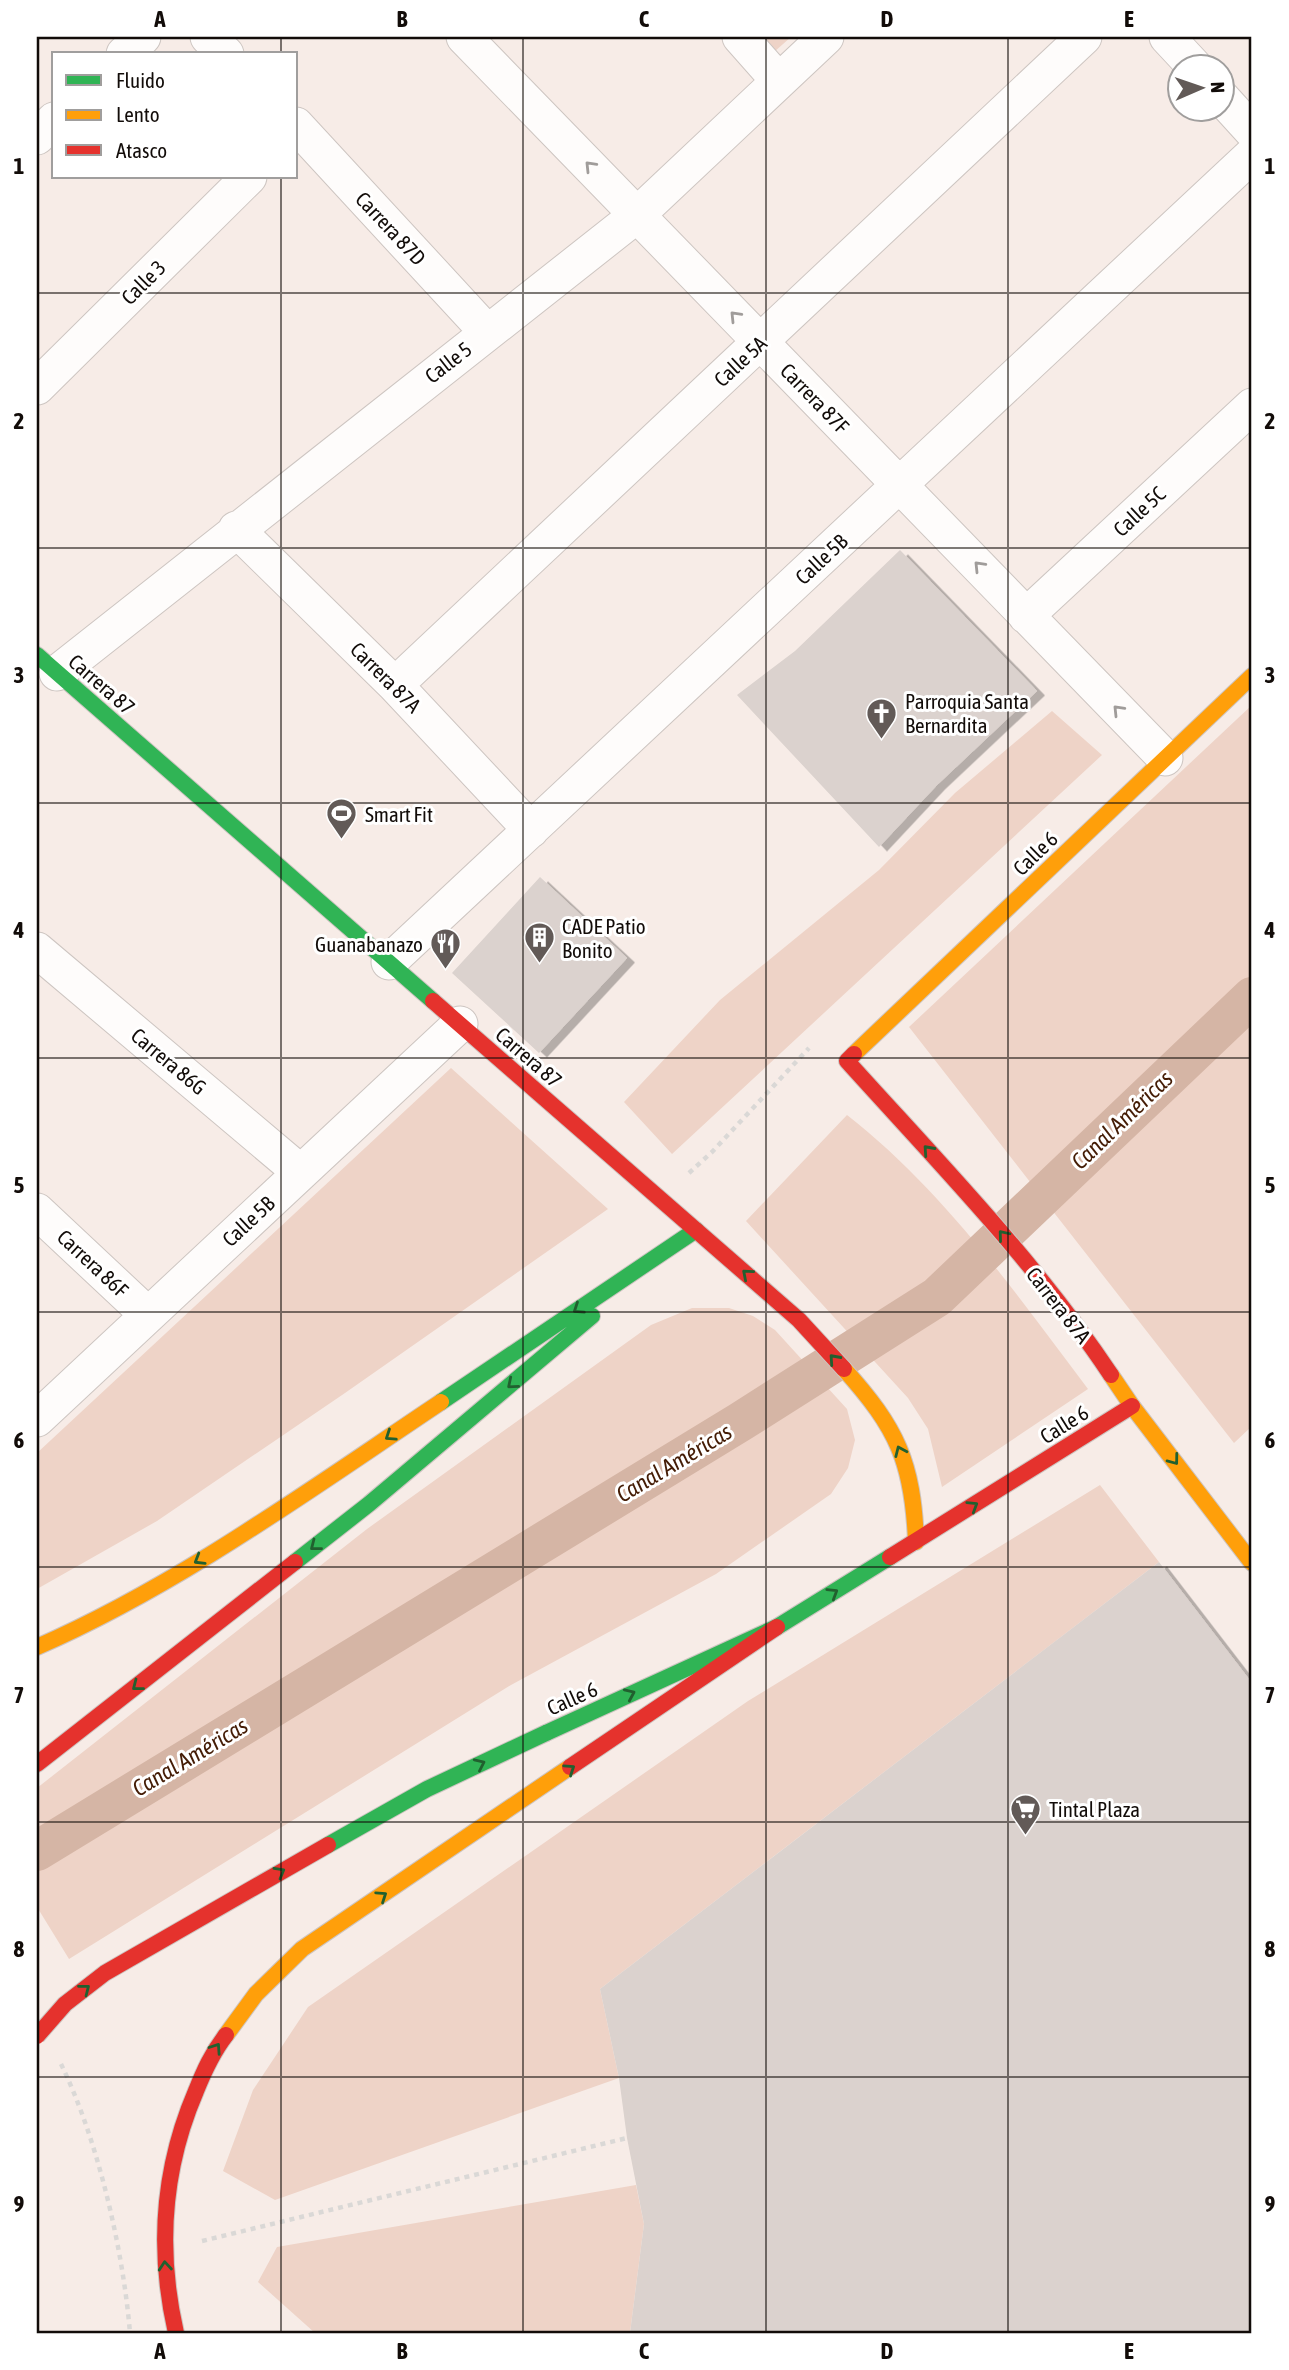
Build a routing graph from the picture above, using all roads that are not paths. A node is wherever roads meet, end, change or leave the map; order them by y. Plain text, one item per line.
1 (143, 37) edge
2 (208, 37) edge
3 (464, 37) edge
4 (740, 37) edge
5 (826, 37) edge
6 (1084, 37) edge
7 (1167, 37) edge
8 (126, 52) edge
9 (224, 52) edge
10 (1181, 52) edge
11 (779, 81) junction
12 (1236, 113) edge
13 (52, 122) edge
14 (298, 129) edge
15 (1252, 131) edge
16 (37, 136) edge
17 (1252, 155) edge
18 (248, 178) edge
19 (637, 215) junction
20 (487, 332) junction
21 (760, 342) junction
22 (37, 387) edge
23 (1252, 406) edge
24 (900, 485) junction
25 (236, 529) junction
26 (1026, 616) junction
27 (47, 664) edge
28 (1252, 676) edge
29 (395, 685) junction
30 (1166, 758) junction
31 (531, 830) junction
32 (37, 950) edge
33 (390, 962) junction
34 (460, 1024) junction
35 (848, 1061) joint
36 (300, 1172) junction
37 (37, 1211) edge
38 (696, 1230) junction
39 (148, 1315) junction
40 (1132, 1406) junction
41 (37, 1419) edge
42 (916, 1542) junction
43 (1252, 1563) edge
44 (777, 1627) junction
45 (37, 1647) edge
46 (37, 1765) edge
47 (37, 2036) edge
48 (176, 2333) edge

1 - 8 street
2 - 9 street
19 -> 3 street, Carrera 87F
4 - 11 street
5 - 11 street, Calle 5
6 - 21 street, Calle 5A
7 - 10 street
11 - 19 street, Calle 5
12 - 15 street
13 - 16 street
14 - 20 street, Carrera 87D
17 - 24 street, Calle 5B
18 - 22 street, Calle 3
19 - 20 street, Calle 5
21 -> 19 street, Carrera 87F
20 - 25 street, Calle 5
21 - 24 street, Carrera 87F
21 - 29 street, Calle 5A
23 - 26 street, Calle 5C
26 -> 24 street, Carrera 87F
24 - 31 street, Calle 5B
25 - 27 street, Calle 5
25 - 29 street, Carrera 87A
30 -> 26 street, Carrera 87F
27 - 33 street, Carrera 87
28 - 30 street, Calle 6
29 - 31 street, Carrera 87A
30 - 35 street, Calle 6
31 - 33 street, Calle 5B
32 - 36 street, Carrera 86G
33 - 34 street, Carrera 87
34 - 36 street, Calle 5B
34 - 38 street, Carrera 87
40 -> 35 street, Carrera 87A
36 - 39 street, Calle 5B
37 - 39 street, Carrera 86F
42 -> 38 street, Carrera 87
38 -> 45 street
38 -> 46 street
39 - 41 street, Calle 5B
42 -> 40 street, Calle 6
40 -> 43 street, Carrera 87A
44 -> 42 street, Calle 6
47 -> 44 street, Calle 6, bridge
48 -> 44 street

